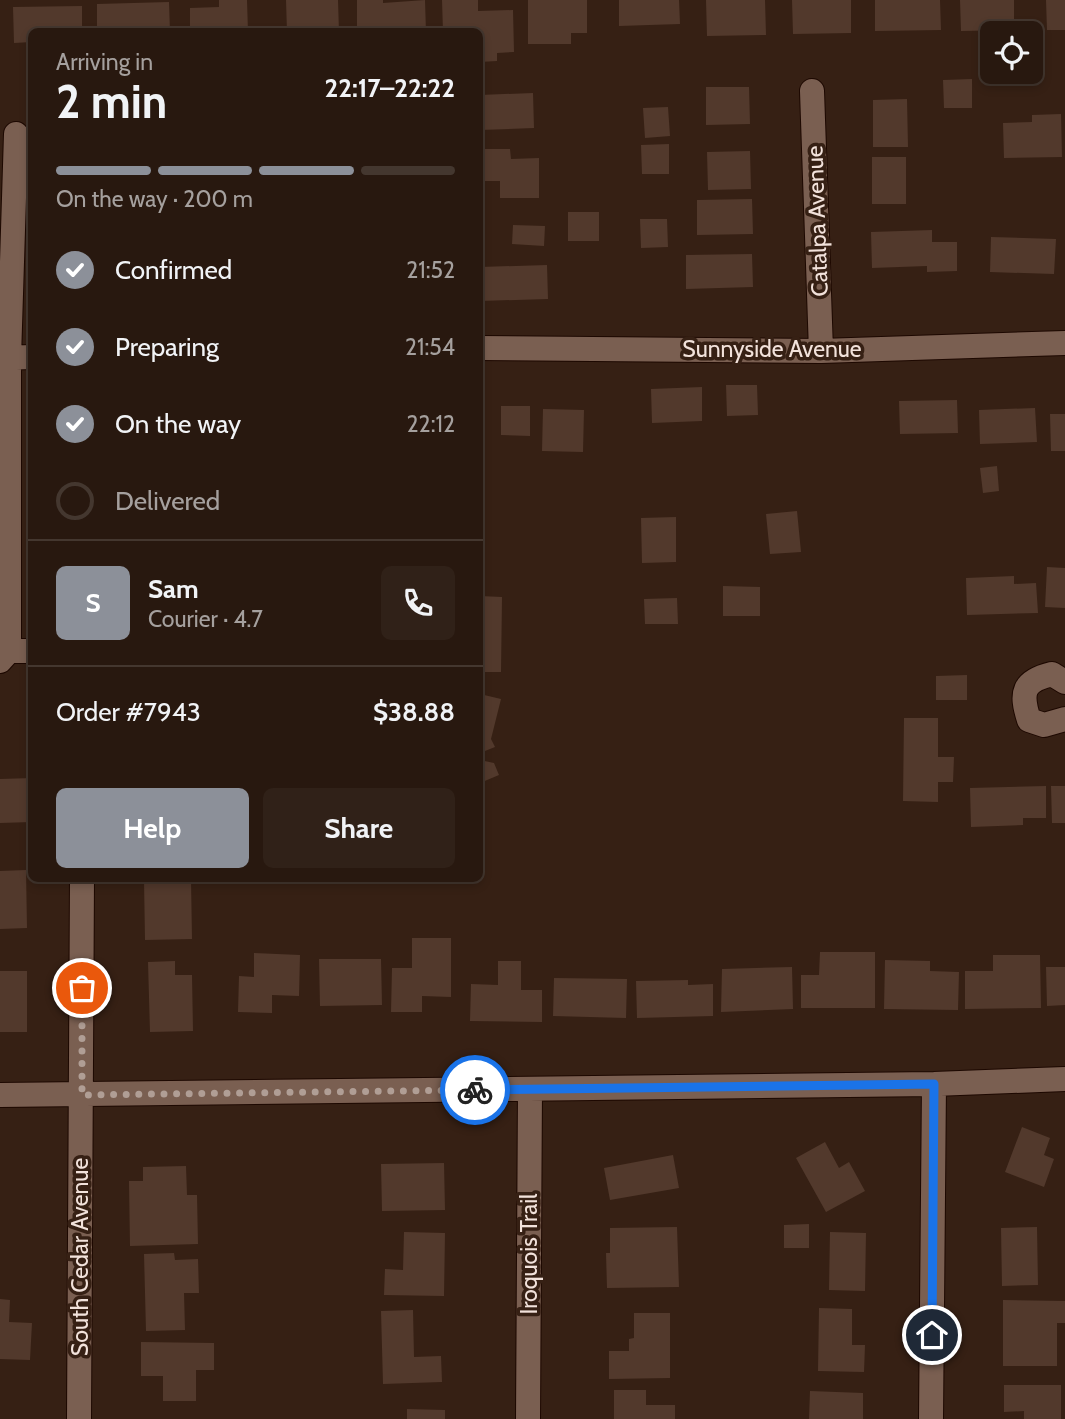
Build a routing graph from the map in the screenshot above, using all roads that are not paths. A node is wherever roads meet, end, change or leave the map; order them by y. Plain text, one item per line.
1 (812, 91) dead end
2 (16, 134) dead end
3 (1065, 343) edge
4 (483, 348) edge
5 (821, 351) junction
6 (13, 358) edge
7 (14, 655) edge
8 (1065, 682) edge
9 (1065, 719) edge
10 (82, 882) edge
11 (1065, 1079) edge
12 (934, 1084) junction
13 (530, 1089) junction
14 (0, 1095) edge
15 (82, 1095) junction
16 (79, 1419) edge
17 (528, 1419) edge
18 (931, 1419) edge

1 - 5 street, Catalpa Avenue
2 - 6 street
3 - 5 street, Sunnyside Avenue
4 - 5 street, Sunnyside Avenue
6 - 7 street
8 - 9 street
10 - 15 street, South Cedar Avenue
11 - 12 street
12 - 13 street
12 - 18 street
13 - 15 street
13 - 17 street, Iroquois Trail
14 - 15 street
15 - 16 street, South Cedar Avenue

